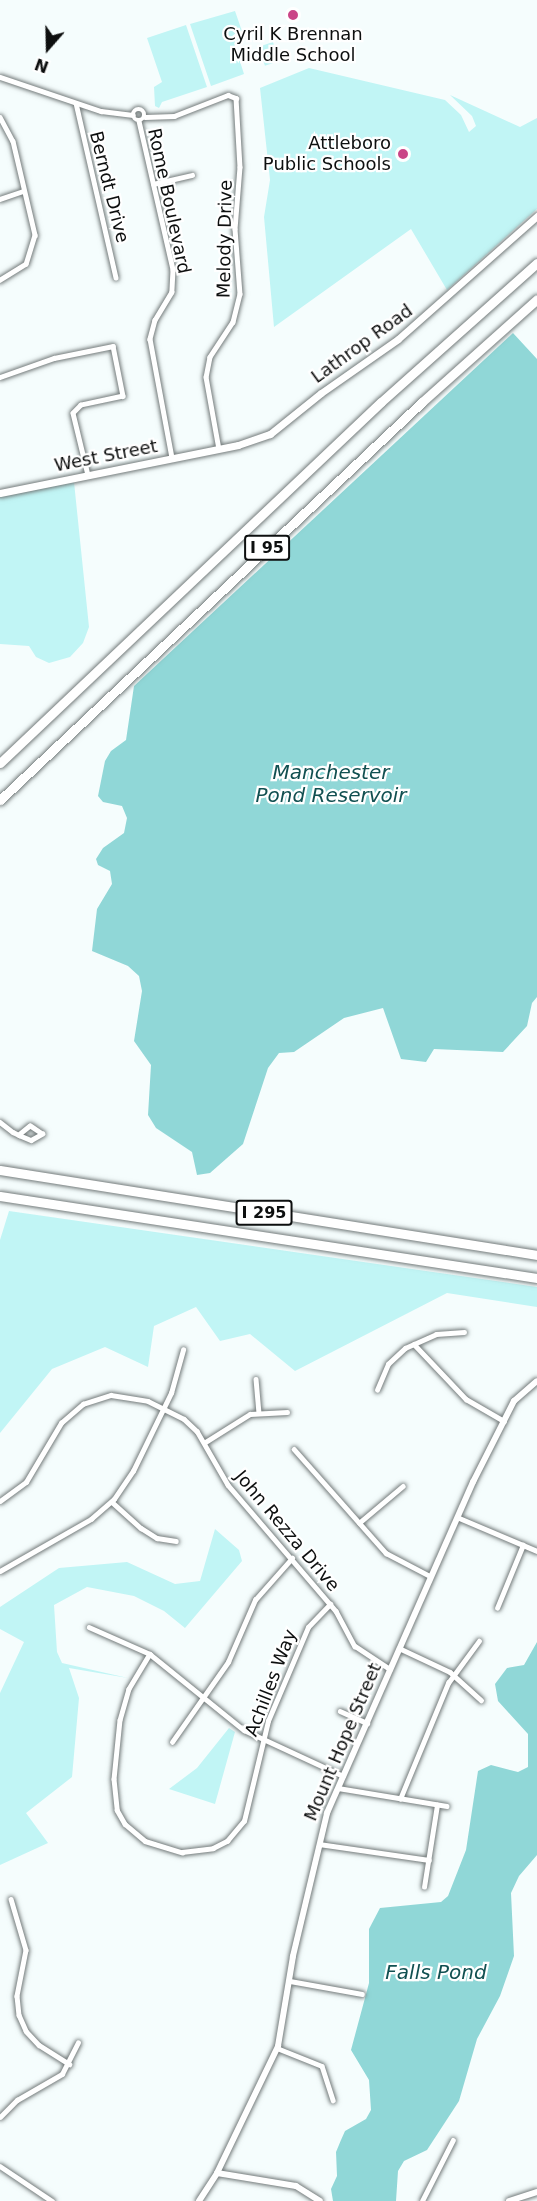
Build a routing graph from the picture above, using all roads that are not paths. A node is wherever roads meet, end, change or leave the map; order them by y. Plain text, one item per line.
1 (0, 77) edge
2 (76, 103) junction
3 (133, 115) junction
4 (0, 117) edge
5 (145, 117) junction
6 (139, 121) junction
7 (192, 176) dead end
8 (153, 184) junction
9 (23, 191) junction
10 (0, 199) edge
11 (537, 216) edge
12 (537, 263) edge
13 (116, 277) dead end
14 (0, 280) edge
15 (537, 299) edge
16 (0, 377) edge
17 (219, 449) junction
18 (172, 458) junction
19 (88, 475) junction
20 (0, 493) edge
21 (0, 763) edge
22 (0, 800) edge
23 (0, 1122) edge
24 (19, 1135) junction
25 (0, 1172) edge
26 (0, 1196) edge
27 (537, 1255) edge
28 (537, 1278) edge
29 (464, 1332) dead end
30 (414, 1344) junction
31 (183, 1350) dead end
32 (256, 1379) dead end
33 (537, 1382) edge
34 (377, 1390) dead end
35 (164, 1408) junction
36 (259, 1412) junction
37 (287, 1412) dead end
38 (504, 1421) junction
39 (204, 1443) junction
40 (294, 1449) dead end
41 (403, 1486) dead end
42 (0, 1501) edge
43 (112, 1502) junction
44 (456, 1517) junction
45 (359, 1523) junction
46 (176, 1541) dead end
47 (523, 1545) junction
48 (537, 1551) edge
49 (292, 1558) junction
50 (0, 1571) edge
51 (430, 1575) junction
52 (330, 1604) junction
53 (496, 1608) dead end
54 (89, 1627) dead end
55 (479, 1641) dead end
56 (399, 1648) junction
57 (150, 1654) junction
58 (390, 1669) junction
59 (453, 1675) junction
60 (201, 1697) junction
61 (481, 1700) dead end
62 (340, 1711) dead end
63 (367, 1723) junction
64 (262, 1739) junction
65 (172, 1742) dead end
66 (343, 1776) junction
67 (338, 1788) junction
68 (400, 1799) junction
69 (438, 1805) junction
70 (447, 1806) dead end
71 (318, 1844) junction
72 (429, 1860) junction
73 (424, 1887) dead end
74 (11, 1899) dead end
75 (290, 1980) junction
76 (362, 1994) dead end
77 (78, 2043) dead end
78 (277, 2048) junction
79 (69, 2064) junction
80 (333, 2100) dead end
81 (0, 2117) edge
82 (453, 2140) dead end
83 (0, 2166) edge
84 (217, 2173) junction
85 (537, 2192) edge
86 (52, 2201) edge
87 (199, 2201) edge
88 (320, 2201) edge
89 (422, 2201) edge
90 (509, 2201) edge

1 - 2 street
2 - 3 street
2 - 13 street, Berndt Drive
3 - 5 street
3 - 6 street
4 - 9 street
5 - 6 street
5 - 17 street, Melody Drive
6 - 8 street, Rome Boulevard
7 - 8 street
8 - 18 street, Rome Boulevard
9 - 10 street
9 - 14 street
11 - 17 main road, Lathrop Road
12 - 21 highway, I 95
15 - 22 highway, I 95
16 - 19 street
17 - 18 main road, West Street
18 - 19 main road, West Street
19 - 20 main road, West Street
23 - 24 street
24 - 24 street
25 - 27 highway, I 295
26 - 28 highway, I 295
29 - 30 street
30 - 34 street
30 - 38 street
31 - 35 street
32 - 36 street
33 - 38 street, Mount Hope Street
35 - 39 street, John Rezza Drive
35 - 42 street, John Rezza Drive
35 - 43 street
36 - 37 street
36 - 39 street
38 - 44 street, Mount Hope Street
39 - 49 street, John Rezza Drive
40 - 45 street
41 - 45 street
43 - 46 street
43 - 50 street
44 - 47 street
44 - 51 street, Mount Hope Street
45 - 51 street
47 - 48 street
47 - 53 street
49 - 52 street, John Rezza Drive
49 - 60 street
51 - 56 street, Mount Hope Street
52 - 58 street, John Rezza Drive
52 - 64 street, Achilles Way
54 - 57 street
55 - 59 street
56 - 58 street, Mount Hope Street
56 - 59 street
57 - 60 street
57 - 64 street, Achilles Way
58 - 63 street, Mount Hope Street
59 - 61 street
59 - 68 street
60 - 64 street
60 - 65 street
62 - 63 street
63 - 66 street, Mount Hope Street
64 - 66 street
66 - 67 street, Mount Hope Street
67 - 68 street
67 - 71 street, Mount Hope Street
68 - 69 street
69 - 70 street
69 - 72 street
71 - 72 street
71 - 75 street, Mount Hope Street
72 - 73 street
74 - 79 street
75 - 76 street
75 - 78 street, Mount Hope Street
77 - 79 street
78 - 80 street
78 - 84 street, Mount Hope Street
79 - 81 street
82 - 89 street
83 - 86 street
84 - 87 street, Mount Hope Street
84 - 88 street
85 - 90 street

